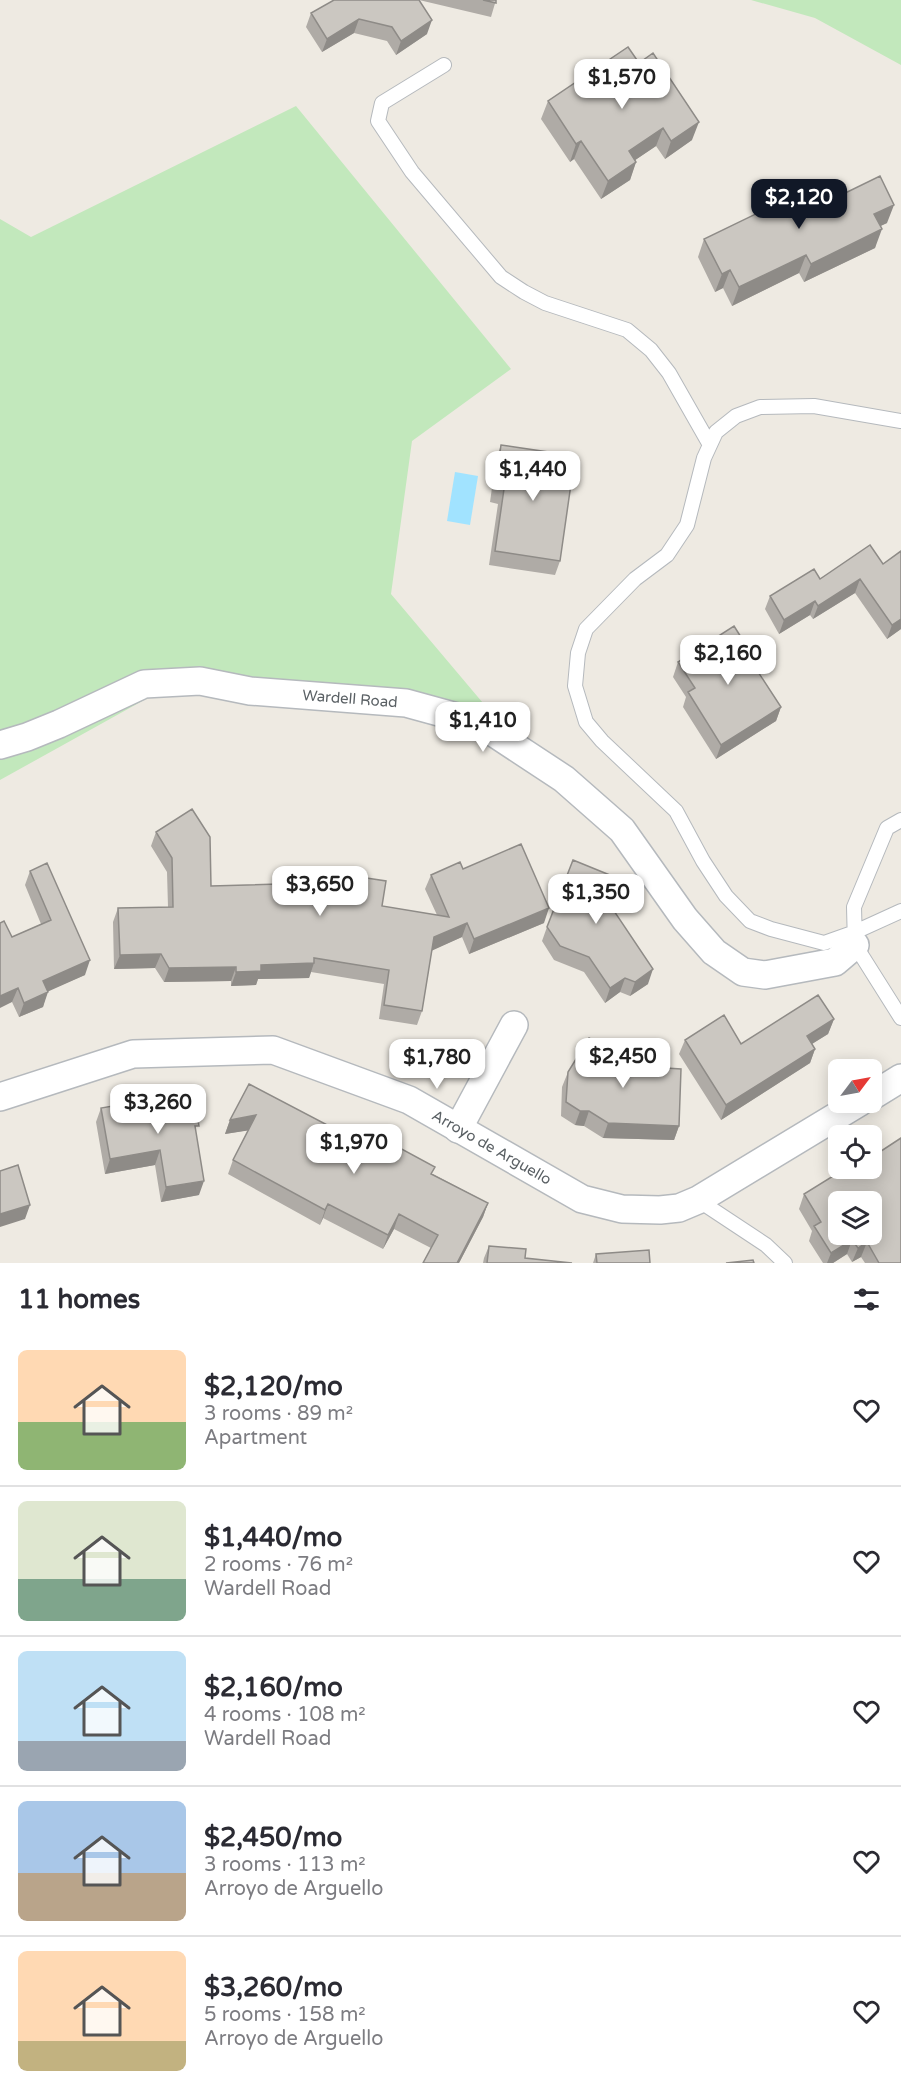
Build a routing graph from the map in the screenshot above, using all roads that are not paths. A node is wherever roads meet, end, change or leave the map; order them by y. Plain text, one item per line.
1 (444, 65) dead end
2 (901, 421) edge
3 (710, 445) junction
4 (0, 745) edge
5 (901, 820) edge
6 (901, 911) edge
7 (855, 939) junction
8 (901, 1018) edge
9 (514, 1025) dead end
10 (901, 1078) edge
11 (882, 1090) edge
12 (0, 1097) edge
13 (842, 1113) edge
14 (458, 1129) junction
15 (698, 1200) junction
16 (785, 1263) edge

1 - 3 lane
2 - 3 lane, Wardell Road
3 - 7 lane, Wardell Road
4 - 7 street, Wardell Road
5 - 7 lane
6 - 7 lane, Wardell Road
7 - 8 lane
9 - 14 street
10 - 11 street
12 - 14 street, Arroyo de Arguello
13 - 15 street, Arroyo de Arguello
14 - 15 street, Arroyo de Arguello
15 - 16 lane

